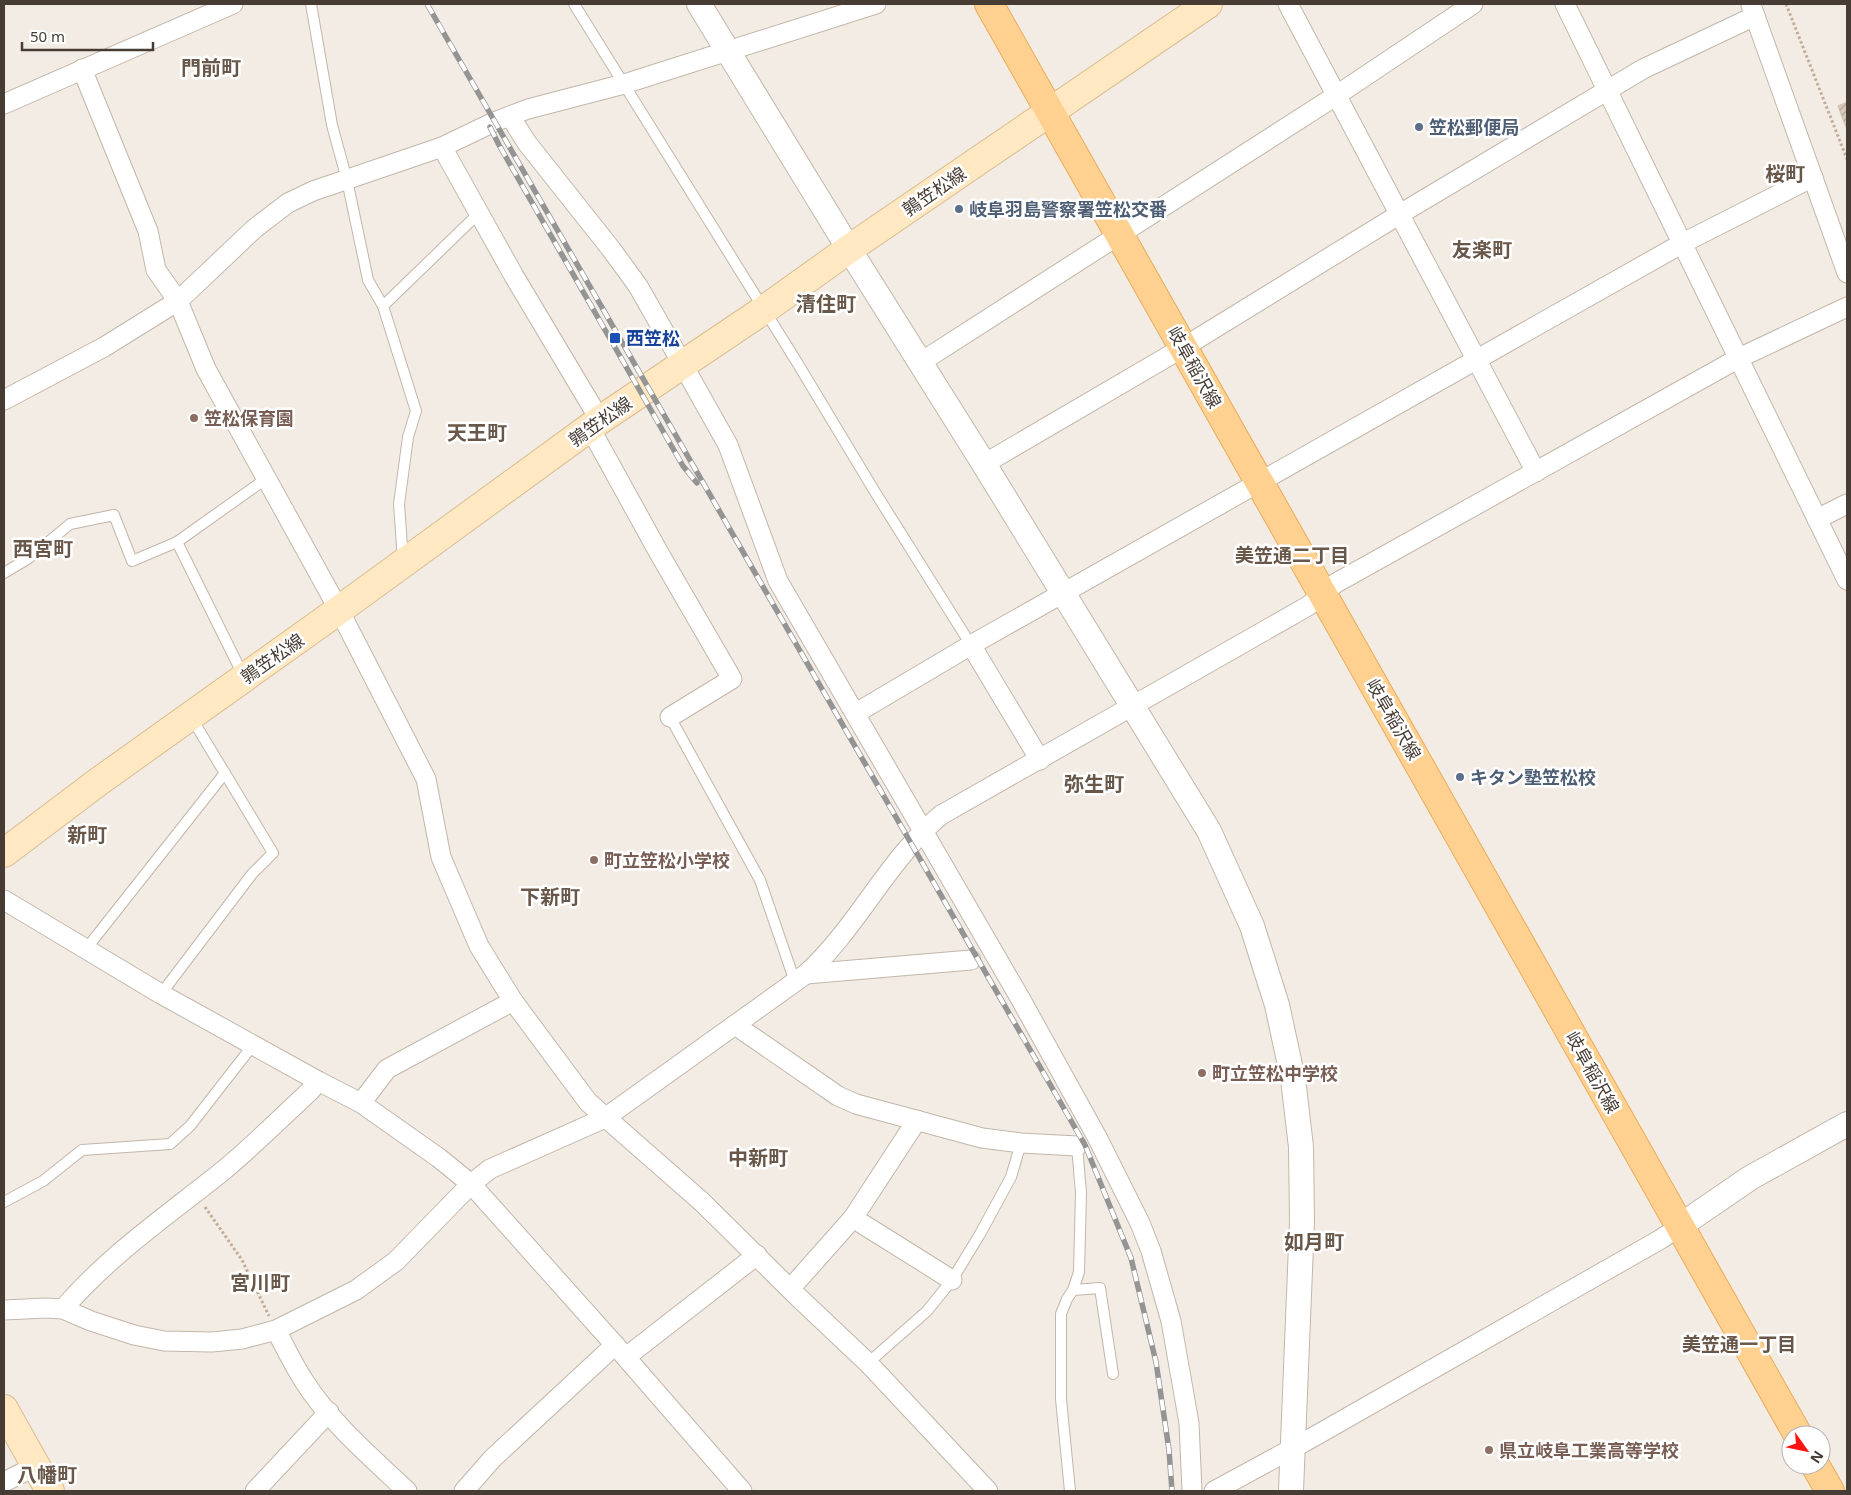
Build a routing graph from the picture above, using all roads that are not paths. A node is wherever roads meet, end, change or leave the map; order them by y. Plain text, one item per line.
1 (233, 4) edge
2 (311, 4) edge
3 (574, 4) edge
4 (699, 4) edge
5 (876, 4) edge
6 (989, 4) edge
7 (1208, 4) edge
8 (1288, 4) edge
9 (1473, 4) edge
10 (1565, 4) edge
11 (1753, 10) edge
12 (727, 50) junction
13 (82, 69) junction
14 (624, 84) junction
15 (1607, 90) junction
16 (1337, 95) junction
17 (4, 104) edge
18 (1051, 112) junction
19 (510, 116) junction
20 (442, 147) junction
21 (1813, 177) junction
22 (347, 180) junction
23 (479, 214) junction
24 (1400, 214) junction
25 (1120, 234) junction
26 (1683, 243) junction
27 (849, 249) junction
28 (1847, 273) edge
29 (178, 301) junction
30 (383, 306) junction
31 (1847, 307) edge
32 (765, 309) junction
33 (1184, 347) junction
34 (1739, 358) junction
35 (1476, 359) junction
36 (921, 362) junction
37 (683, 365) junction
38 (4, 400) edge
39 (595, 424) junction
40 (984, 464) junction
41 (1536, 472) junction
42 (267, 478) junction
43 (1260, 483) junction
44 (1847, 504) edge
45 (1817, 519) junction
46 (177, 542) junction
47 (404, 564) junction
48 (4, 573) edge
49 (1847, 580) edge
50 (1063, 593) junction
51 (1323, 594) junction
52 (339, 610) junction
53 (971, 645) junction
54 (245, 678) junction
55 (1133, 705) junction
56 (856, 713) junction
57 (191, 716) junction
58 (670, 717) joint
59 (1040, 760) junction
60 (225, 773) junction
61 (924, 830) junction
62 (4, 854) edge
63 (4, 900) edge
64 (86, 949) junction
65 (971, 960) dead end
66 (801, 978) junction
67 (161, 994) junction
68 (512, 1001) junction
69 (734, 1024) junction
70 (253, 1045) junction
71 (318, 1081) junction
72 (361, 1103) junction
73 (605, 1118) junction
74 (917, 1120) junction
75 (1847, 1124) edge
76 (1021, 1144) junction
77 (1077, 1146) joint
78 (471, 1184) junction
79 (4, 1202) edge
80 (853, 1218) junction
81 (1680, 1226) junction
82 (757, 1255) junction
83 (952, 1280) junction
84 (790, 1288) junction
85 (1073, 1290) junction
86 (63, 1309) junction
87 (4, 1310) edge
88 (276, 1330) junction
89 (620, 1351) junction
90 (868, 1363) junction
91 (1113, 1374) dead end
92 (4, 1409) edge
93 (329, 1412) junction
94 (1792, 1425) edge
95 (1293, 1447) junction
96 (36, 1466) junction
97 (1821, 1475) edge
98 (4, 1482) edge
99 (50, 1491) edge
100 (255, 1491) edge
101 (407, 1491) edge
102 (464, 1491) edge
103 (742, 1491) edge
104 (988, 1491) edge
105 (1070, 1491) edge
106 (1192, 1491) edge
107 (1214, 1491) edge
108 (1291, 1491) edge
109 (1830, 1491) edge

1 - 13 street
2 - 22 lane
3 - 14 lane
4 - 12 street
5 - 12 street
6 - 18 main road, 岐阜稲沢線
7 - 18 main road, 鶉笠松線
8 - 16 street
9 - 16 street
10 - 15 street
11 - 15 street
11 - 21 street
12 - 14 street
12 - 27 street
13 - 17 street
13 - 29 street
14 - 19 street
14 - 32 lane
15 - 24 street
15 - 26 street
16 - 24 street
16 - 25 street
18 - 25 main road, 岐阜稲沢線
18 - 27 main road, 鶉笠松線
19 - 20 street
19 - 37 street
20 - 22 street
20 - 23 street
21 - 26 street
21 - 28 street
22 - 29 street
22 - 30 lane
23 - 30 lane
23 - 39 street
24 - 33 street
24 - 35 street
25 - 33 main road, 岐阜稲沢線
25 - 36 street
26 - 34 street
26 - 35 street
27 - 32 main road, 鶉笠松線
27 - 36 street
29 - 38 street
29 - 42 street
30 - 47 lane
31 - 34 street
32 - 37 main road, 鶉笠松線
32 - 53 lane
33 - 40 street
33 - 43 main road, 岐阜稲沢線
34 - 41 street
34 - 45 street
35 - 41 street
35 - 43 street
36 - 40 street
37 - 39 main road, 鶉笠松線
37 - 56 street
39 - 47 main road, 鶉笠松線
39 - 58 street
40 - 50 street
41 - 51 street
42 - 46 lane
42 - 52 street
43 - 50 street
43 - 51 main road, 岐阜稲沢線
44 - 45 street
45 - 49 street
46 - 48 lane
46 - 54 lane
47 - 52 main road, 鶉笠松線
50 - 53 street
50 - 55 street
51 - 55 street
51 - 81 main road, 岐阜稲沢線
52 - 54 main road, 鶉笠松線
52 - 68 street
53 - 56 street
53 - 59 street
54 - 57 main road, 鶉笠松線
55 - 59 street
55 - 95 street
56 - 61 street
57 - 60 lane
57 - 62 main road, 鶉笠松線
58 - 66 lane
59 - 61 street
60 - 64 lane
60 - 67 lane
61 - 66 street
61 - 106 street
63 - 64 street
64 - 67 street
65 - 66 street
66 - 69 street
67 - 70 street
68 - 72 street
68 - 73 street
69 - 73 street
69 - 74 street
70 - 71 street
70 - 79 lane
71 - 72 street
71 - 86 street
72 - 78 street
73 - 78 street
73 - 82 street
74 - 76 street
74 - 80 street
75 - 81 street
76 - 77 street
76 - 83 lane
77 - 85 lane
78 - 88 street
78 - 89 street
80 - 83 street
80 - 84 street
81 - 94 main road, 岐阜稲沢線
81 - 95 street
82 - 84 street
82 - 89 street
83 - 90 lane
84 - 90 street
85 - 91 lane
85 - 105 lane
86 - 87 street
86 - 88 street
88 - 93 street
89 - 102 street
89 - 103 street
90 - 104 street
92 - 96 main road
93 - 100 street
93 - 101 street
95 - 107 street
95 - 108 street
96 - 98 street
96 - 99 main road
97 - 109 main road

